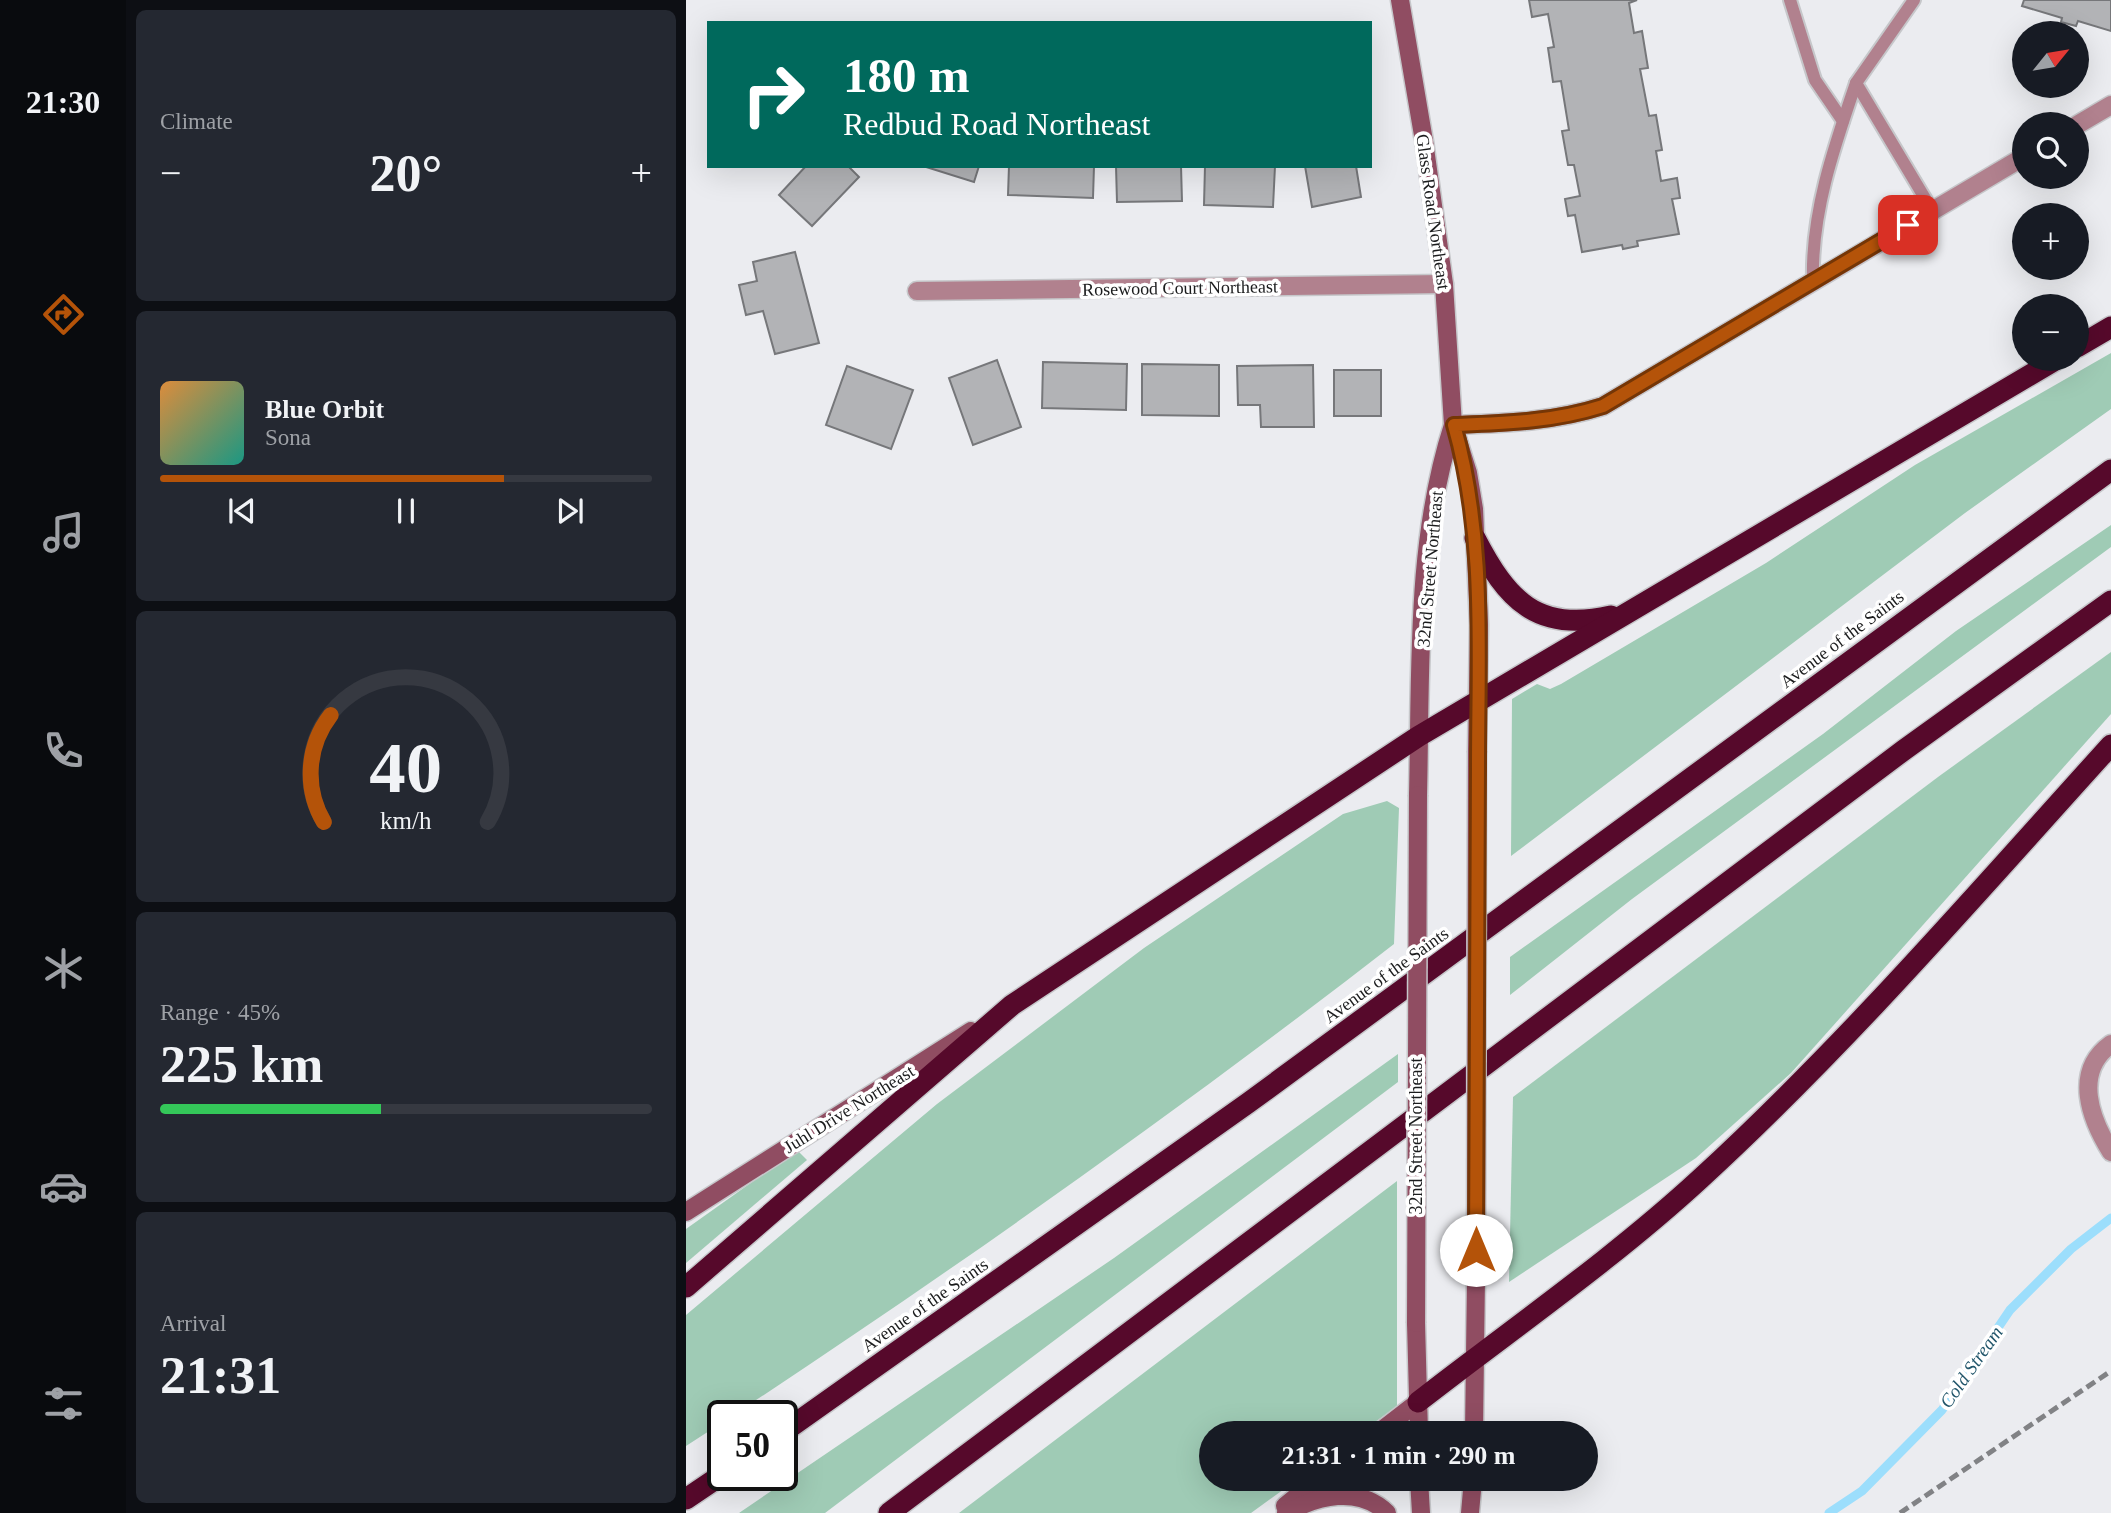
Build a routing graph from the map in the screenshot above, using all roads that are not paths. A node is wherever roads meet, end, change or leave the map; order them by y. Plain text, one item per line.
1 (1400, 0) edge
2 (1790, 0) edge
3 (1914, 0) edge
4 (1856, 83) junction
5 (2111, 105) edge
6 (2089, 118) edge
7 (1843, 121) junction
8 (2012, 164) edge
9 (1932, 211) junction
10 (1813, 281) junction
11 (1444, 284) junction
12 (917, 292) dead end
13 (2111, 327) edge
14 (2089, 340) edge
15 (2037, 371) edge
16 (1454, 425) junction
17 (2111, 470) edge
18 (1475, 538) junction
19 (2111, 601) edge
20 (1626, 613) junction
21 (1480, 699) junction
22 (1419, 736) junction
23 (2111, 745) edge
24 (1012, 1005) junction
25 (2111, 1044) edge
26 (2108, 1146) edge
27 (686, 1212) edge
28 (686, 1287) edge
29 (1475, 1357) junction
30 (1418, 1402) junction
31 (1393, 1421) edge
32 (1419, 1421) edge
33 (1474, 1421) edge
34 (798, 1422) edge
35 (707, 1485) edge
36 (1304, 1491) edge
37 (1420, 1491) edge
38 (1472, 1491) edge
39 (686, 1499) edge
40 (889, 1513) edge
41 (1277, 1513) edge
42 (1286, 1513) edge
43 (1387, 1513) edge
44 (1421, 1513) edge
45 (1470, 1513) edge

1 - 11 street, Glass Road Northeast
2 - 7 lane
3 - 4 lane
4 - 7 lane
4 - 9 lane
5 - 6 street
7 - 10 lane
8 - 9 street
9 - 10 street
10 - 16 street
11 - 12 street, Rosewood Court Northeast
11 - 16 street, Glass Road Northeast
13 - 14 highway
15 - 20 highway
16 - 18 street, 32nd Street Northeast
16 - 22 street, 32nd Street Northeast
17 - 34 highway, Avenue of the Saints
18 - 20 highway
18 - 21 street, 32nd Street Northeast
19 - 40 highway
20 - 21 highway
21 - 22 highway
21 - 29 street, 32nd Street Northeast, bridge
22 - 24 highway
22 - 30 street, 32nd Street Northeast, bridge
23 - 29 highway
24 - 27 street, Juhl Drive Northeast
24 - 28 highway
25 - 26 street
29 - 30 highway
29 - 33 street, 32nd Street Northeast
30 - 31 street
30 - 32 street, 32nd Street Northeast
35 - 39 highway
36 - 41 street
37 - 44 street
38 - 45 street
42 - 43 street

